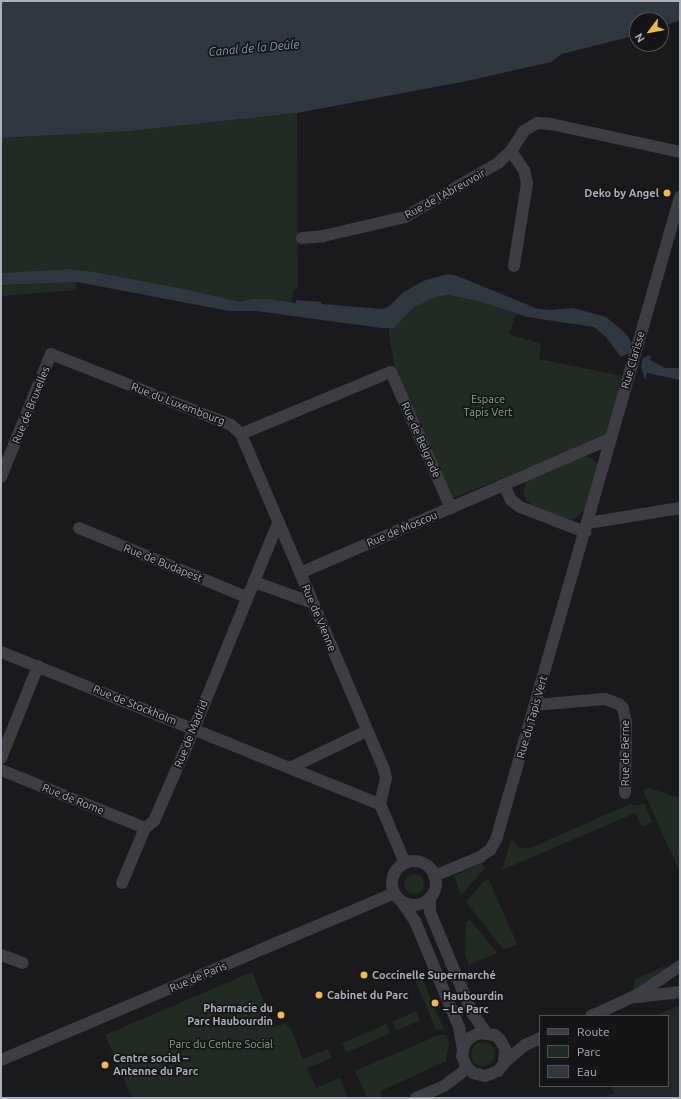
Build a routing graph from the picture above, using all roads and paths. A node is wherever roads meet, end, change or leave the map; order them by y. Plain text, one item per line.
1 (511, 151) junction
2 (680, 152) edge
3 (680, 197) edge
4 (302, 238) dead end
5 (514, 266) dead end
6 (51, 354) joint
7 (241, 434) junction
8 (610, 439) junction
9 (5, 453) edge
10 (1, 477) edge
11 (504, 485) junction
12 (451, 508) junction
13 (680, 508) edge
14 (278, 523) junction
15 (79, 528) dead end
16 (586, 528) junction
17 (300, 573) junction
18 (254, 582) junction
19 (246, 597) junction
20 (313, 602) junction
21 (1, 652) edge
22 (38, 666) junction
23 (535, 705) junction
24 (194, 729) junction
25 (367, 731) junction
26 (1, 758) edge
27 (290, 768) junction
28 (1, 770) edge
29 (625, 793) dead end
30 (380, 804) junction
31 (145, 828) junction
32 (405, 863) junction
33 (434, 876) junction
34 (122, 883) dead end
35 (398, 898) junction
36 (430, 898) junction
37 (1, 955) edge
38 (23, 963) dead end
39 (680, 966) edge
40 (680, 992) edge
41 (630, 999) junction
42 (593, 1015) edge
43 (486, 1032) junction
44 (539, 1038) edge
45 (501, 1041) junction
46 (525, 1045) junction
47 (463, 1049) junction
48 (1, 1060) edge
49 (504, 1064) junction
50 (468, 1068) junction
51 (416, 1098) edge

1 - 2 street, Rue de l'Abreuvoir
1 - 4 street, Rue de l'Abreuvoir
1 - 5 street
3 - 8 street, Rue Clarisse
6 - 7 street, Rue du Luxembourg
6 - 9 street, Rue de Bruxelles
7 - 12 street, Rue de Belgrade
7 - 14 street, Rue de Vienne
8 - 11 street, Rue de Moscou
8 - 16 street, Rue Clarisse
9 - 10 street, Rue de Bruxelles
11 - 12 street, Rue de Moscou
11 - 16 street
12 - 17 street, Rue de Moscou
13 - 16 street
14 - 17 street, Rue de Vienne
14 - 18 street, Rue de Madrid
15 - 19 street, Rue de Budapest
16 - 23 street, Rue du Tapis Vert
17 - 20 street, Rue de Vienne
18 - 19 street, Rue de Madrid
18 - 20 street
19 - 24 street, Rue de Madrid
20 - 25 street, Rue de Vienne
21 - 22 street, Rue de Stockholm
22 - 24 street, Rue de Stockholm
22 - 26 street
23 - 29 street, Rue de Berne
23 - 33 street, Rue du Tapis Vert
24 - 27 street, Rue de Stockholm
24 - 31 street, Rue de Madrid
25 - 27 street
25 - 30 street, Rue de Vienne
27 - 30 street, Rue de Stockholm
28 - 31 street, Rue de Rome
30 - 32 street
31 - 34 street, Rue de Madrid
32 - 33 street
32 - 35 street
33 - 36 street
35 - 36 street
35 - 47 street
35 - 48 street, Rue de Paris
36 - 43 street
37 - 38 street
39 - 41 street
40 - 41 street
41 - 42 street
43 - 45 street
43 - 47 street
44 - 46 street
45 - 46 street
45 - 49 street
46 - 49 street
47 - 50 street
49 - 50 street
50 - 51 street

